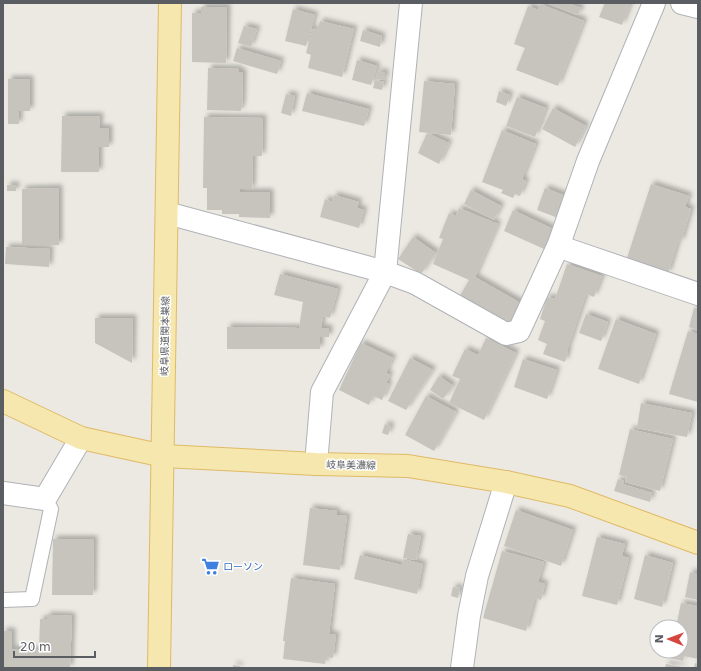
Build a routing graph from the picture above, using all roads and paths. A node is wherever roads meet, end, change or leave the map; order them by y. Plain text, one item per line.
1 (170, 3) edge
2 (411, 3) edge
3 (654, 3) edge
4 (682, 3) edge
5 (698, 7) edge
6 (167, 213) junction
7 (560, 244) junction
8 (385, 272) junction
9 (698, 294) edge
10 (3, 401) edge
11 (80, 438) junction
12 (164, 456) junction
13 (316, 464) junction
14 (506, 482) junction
15 (3, 493) edge
16 (44, 499) junction
17 (698, 543) edge
18 (3, 600) edge
19 (159, 668) edge
20 (462, 668) edge

1 - 6 main road, 岐阜県道関本巣線
2 - 8 street
3 - 7 street
4 - 5 street
6 - 8 street
6 - 12 main road, 岐阜県道関本巣線
7 - 8 street
7 - 9 street
8 - 13 street
10 - 11 main road, 岐阜美濃線
11 - 12 main road, 岐阜美濃線
11 - 16 street
12 - 13 main road, 岐阜美濃線
12 - 19 main road, 岐阜県道関本巣線
13 - 14 main road, 岐阜美濃線
14 - 17 main road, 岐阜美濃線
14 - 20 street
15 - 16 street
16 - 18 lane

